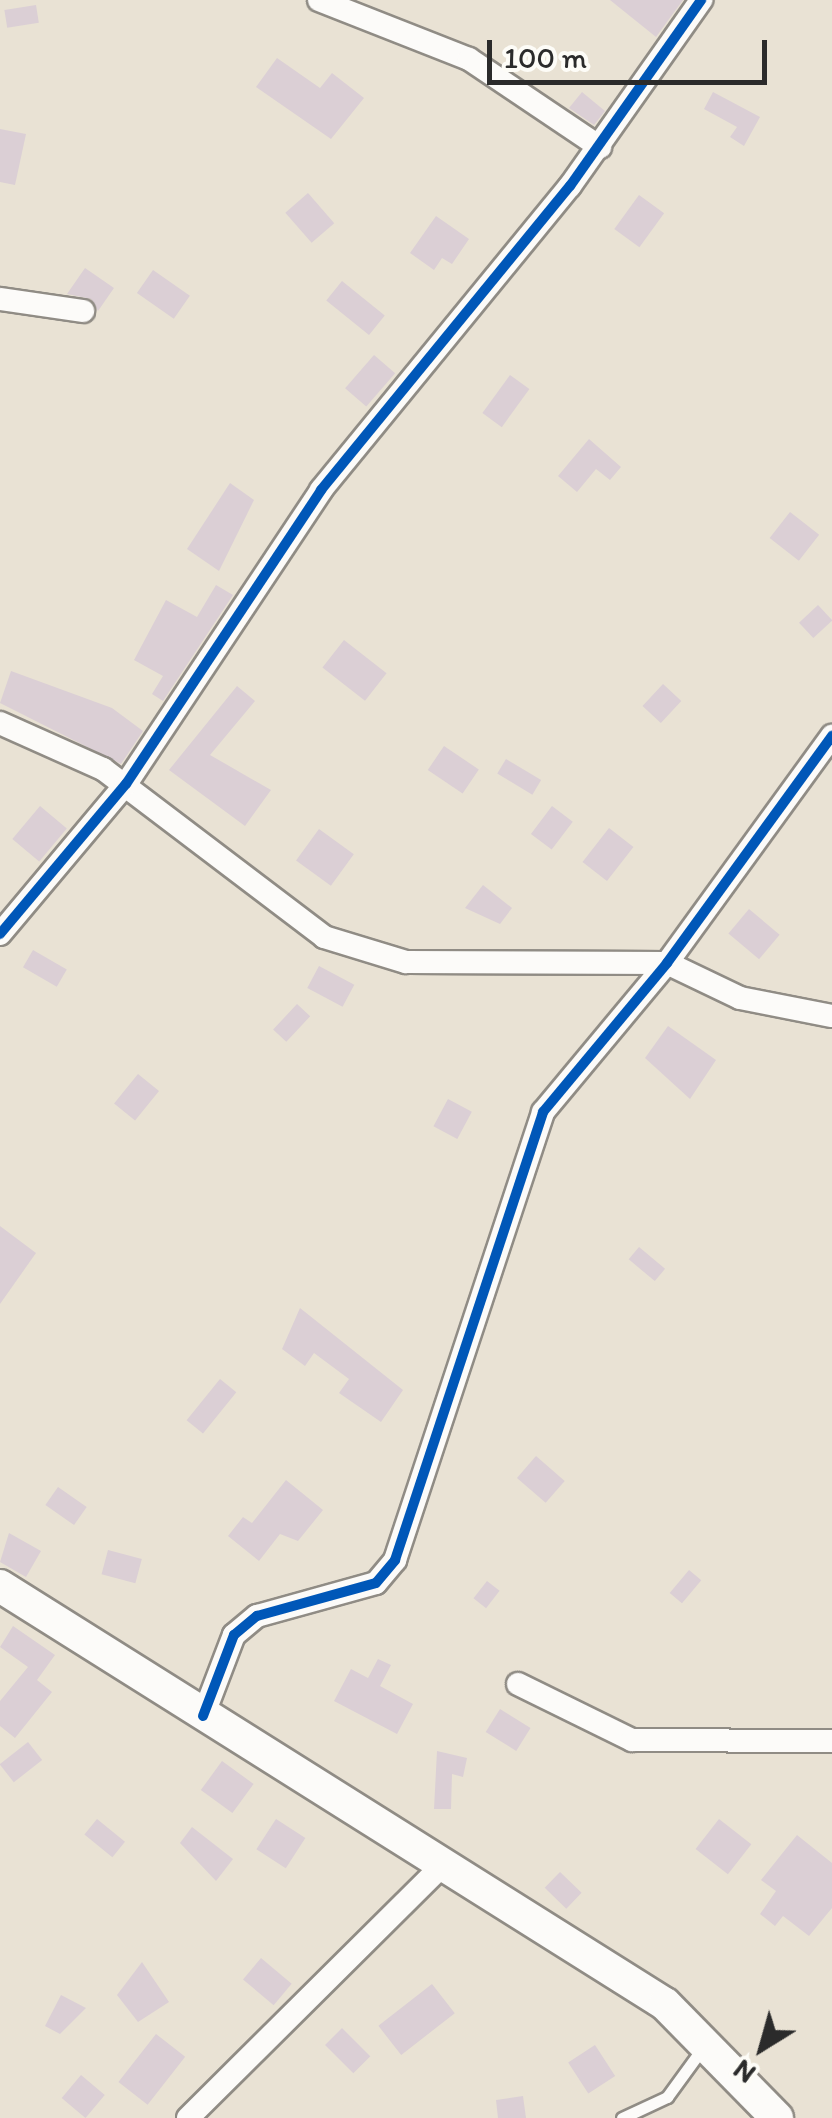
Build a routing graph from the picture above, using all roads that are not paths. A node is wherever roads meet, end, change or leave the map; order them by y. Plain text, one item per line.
1 (319, 0) edge
2 (701, 0) edge
3 (600, 146) junction
4 (0, 299) edge
5 (84, 311) dead end
6 (0, 723) edge
7 (832, 736) edge
8 (126, 784) junction
9 (0, 934) edge
10 (667, 964) junction
11 (832, 1016) edge
12 (0, 1586) edge
13 (518, 1684) dead end
14 (204, 1716) junction
15 (832, 1741) edge
16 (442, 1866) junction
17 (707, 2041) junction
18 (188, 2118) edge
19 (622, 2118) edge
20 (777, 2118) edge

1 - 3 street
2 - 3 street
3 - 8 street
4 - 5 street
6 - 8 street
7 - 10 street
8 - 9 street
8 - 10 street
10 - 11 street
10 - 14 street
12 - 14 street
13 - 15 street
14 - 16 street
16 - 17 street
16 - 18 street
17 - 19 lane
17 - 20 street

